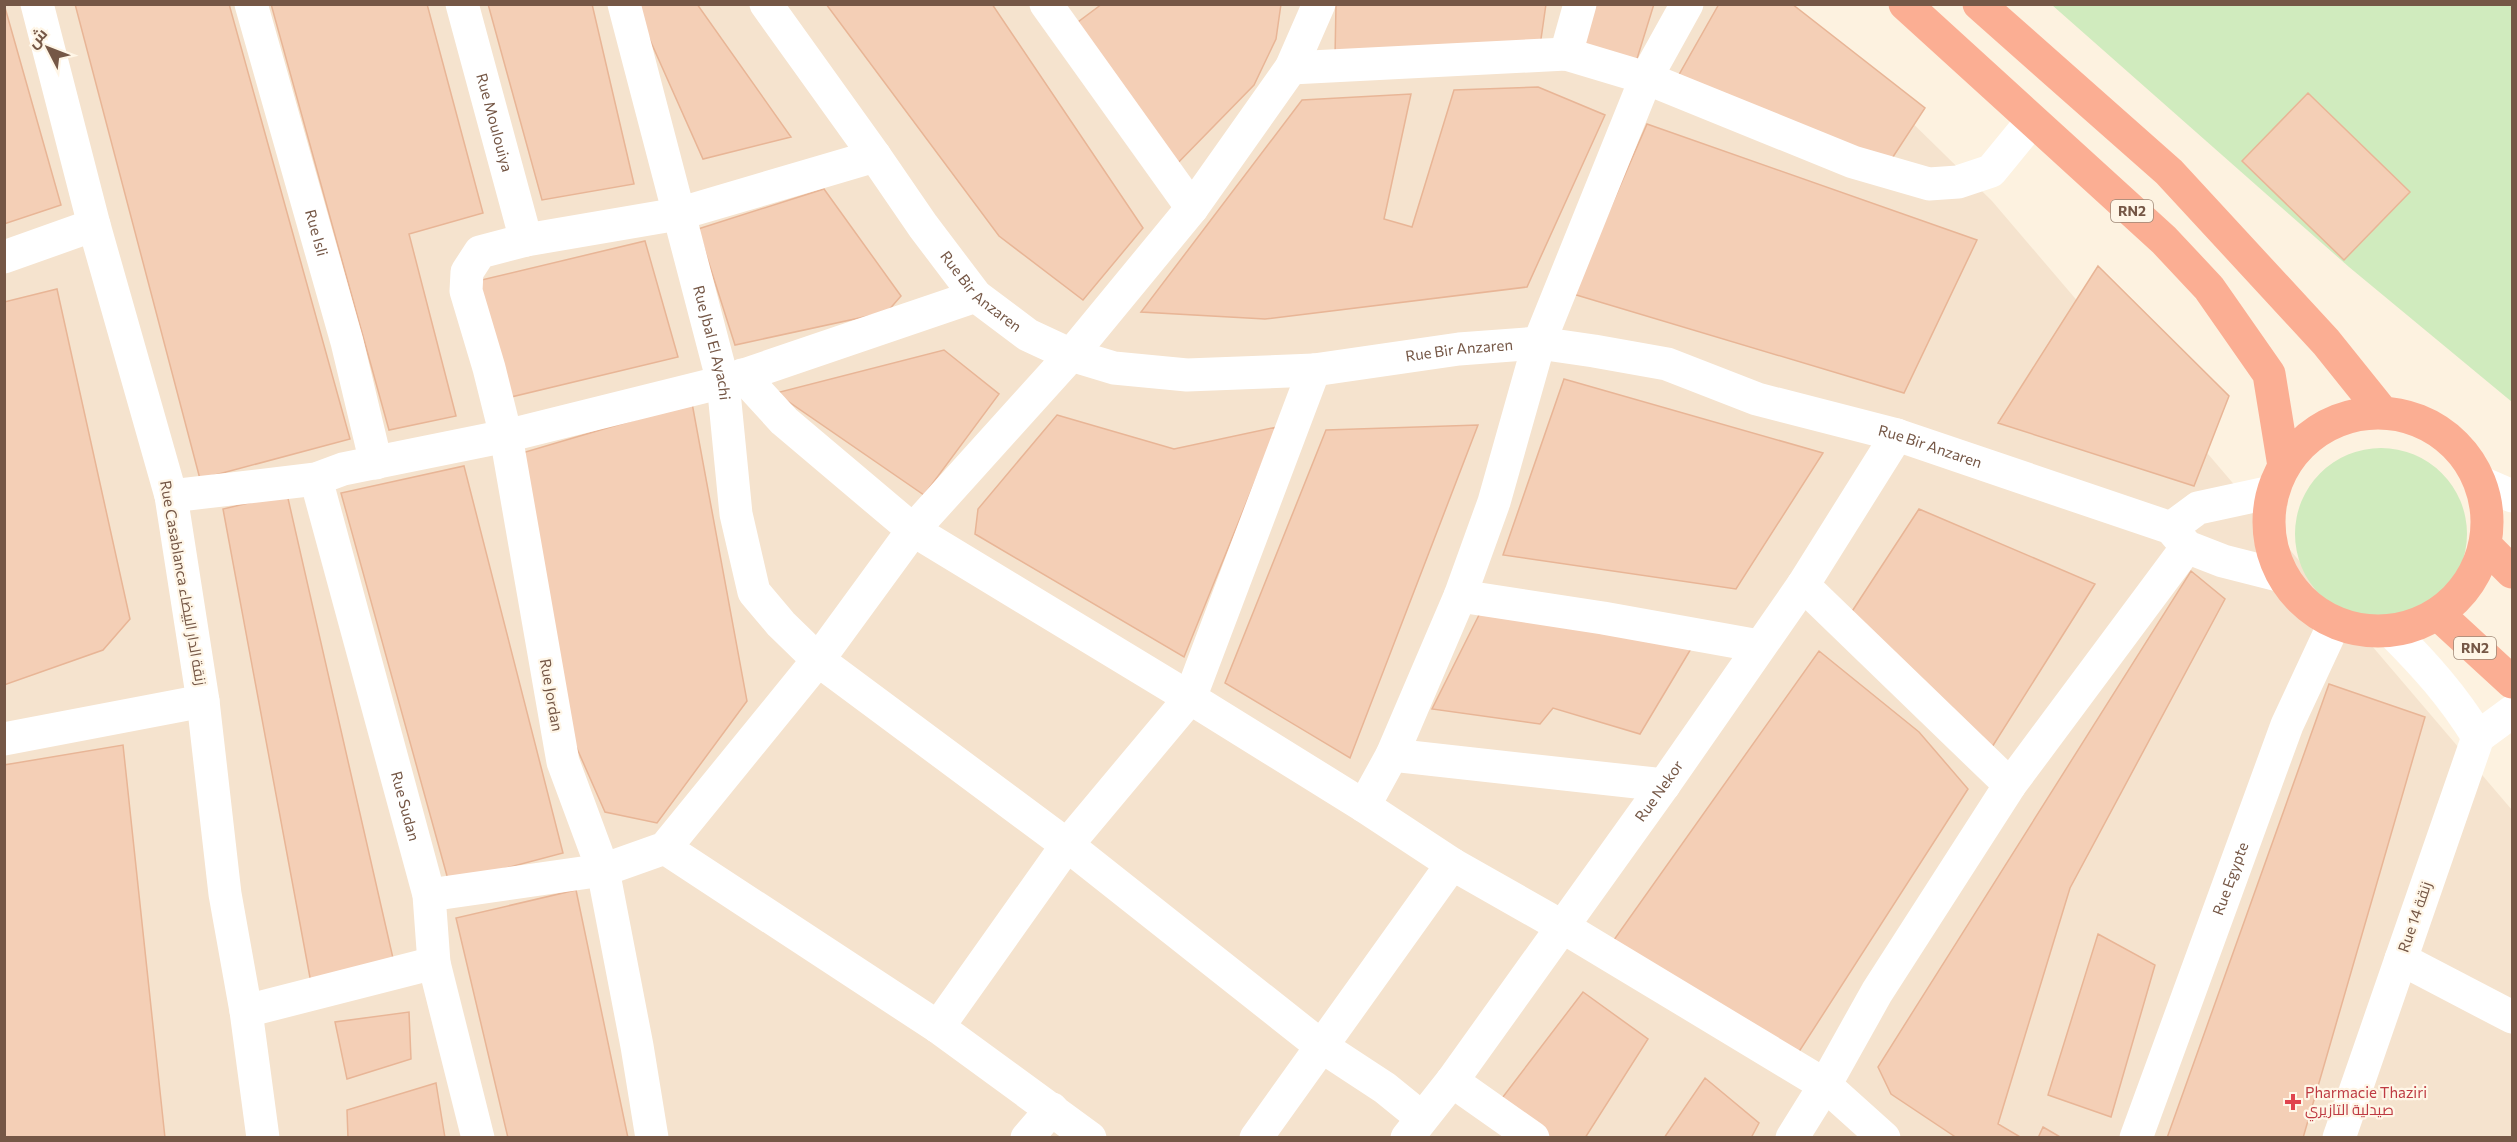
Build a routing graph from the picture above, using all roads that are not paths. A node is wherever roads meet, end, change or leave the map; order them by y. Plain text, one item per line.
1 (37, 4) edge
2 (252, 4) edge
3 (462, 4) edge
4 (624, 4) edge
5 (766, 4) edge
6 (1318, 4) edge
7 (1580, 4) edge
8 (1687, 4) edge
9 (1905, 4) edge
10 (1979, 4) edge
11 (1050, 6) edge
12 (1566, 54) junction
13 (1291, 68) junction
14 (1646, 78) junction
15 (2032, 122) junction
16 (875, 156) junction
17 (1192, 208) junction
18 (678, 214) junction
19 (94, 225) junction
20 (526, 240) junction
21 (4, 257) edge
22 (976, 296) junction
23 (1539, 343) junction
24 (1071, 355) junction
25 (1314, 370) junction
26 (733, 379) junction
27 (2383, 413) junction
28 (1897, 435) junction
29 (506, 436) junction
30 (376, 463) junction
31 (316, 479) junction
32 (2278, 479) junction
33 (2480, 482) junction
34 (171, 496) junction
35 (2512, 496) edge
36 (913, 530) junction
37 (2179, 538) junction
38 (2485, 544) junction
39 (2512, 572) edge
40 (2282, 576) junction
41 (1803, 585) junction
42 (1460, 596) junction
43 (2438, 614) junction
44 (2334, 624) junction
45 (2391, 631) junction
46 (1759, 646) junction
47 (818, 660) junction
48 (2512, 682) edge
49 (1190, 698) junction
50 (203, 701) junction
51 (2512, 712) edge
52 (2478, 737) junction
53 (4, 738) edge
54 (1392, 755) junction
55 (1664, 785) junction
56 (2010, 785) junction
57 (1364, 806) junction
58 (1067, 845) junction
59 (665, 848) junction
60 (1452, 864) junction
61 (603, 870) junction
62 (429, 895) junction
63 (1563, 927) junction
64 (2401, 959) junction
65 (434, 963) junction
66 (246, 1011) junction
67 (2512, 1017) edge
68 (938, 1028) junction
69 (1322, 1046) junction
70 (1452, 1081) junction
71 (1825, 1085) junction
72 (1052, 1109) junction
73 (1414, 1128) edge
74 (263, 1137) edge
75 (478, 1137) edge
76 (652, 1137) edge
77 (1027, 1137) edge
78 (1090, 1137) edge
79 (1256, 1137) edge
80 (1533, 1137) edge
81 (1792, 1137) edge
82 (1884, 1137) edge
83 (2136, 1137) edge
84 (2339, 1137) edge

1 - 19 street, Rue Casablanca زنقة الدار البيضاء
2 - 30 street, Rue Isli
3 - 20 street, Rue Moulouiya
4 - 18 street, Rue Jbal El Ayachi
5 - 16 street, Rue Bir Anzaren
6 - 13 street
7 - 12 street
8 - 14 street
9 - 15 highway, RN2
10 - 27 highway
11 - 17 street
12 - 13 street
12 - 14 street
13 - 17 street
14 - 15 street
14 - 23 street
15 - 32 highway, RN2
16 - 18 street
16 - 22 street, Rue Bir Anzaren
17 - 24 street
18 - 20 street
18 - 26 street, Rue Jbal El Ayachi
19 - 21 street
19 - 34 street, Rue Casablanca زنقة الدار البيضاء
20 - 29 street, Rue Jordan
22 - 24 street, Rue Bir Anzaren
22 - 26 street
23 - 25 street, Rue Bir Anzaren
23 - 28 street, Rue Bir Anzaren
23 - 42 street
24 - 25 street, Rue Bir Anzaren
24 - 36 street
25 - 49 street
26 - 29 street
26 - 36 street
26 - 47 street, Rue Jbal El Ayachi
27 - 32 highway, RN2
27 - 33 highway, RN2
28 - 37 street, Rue Bir Anzaren
28 - 41 street, Rue Nekor
29 - 30 street
29 - 61 street, Rue Jordan
30 - 31 street
31 - 34 street
31 - 62 street, Rue Sudan
32 - 37 street
32 - 40 highway, RN2
33 - 35 street
33 - 38 highway, RN2
34 - 50 street, Rue Casablanca زنقة الدار البيضاء
36 - 47 street
36 - 49 street
37 - 40 street, Rue Bir Anzaren
37 - 56 street
38 - 39 highway
38 - 43 highway, RN2
40 - 44 highway, RN2
41 - 46 street, Rue Nekor
41 - 56 street
42 - 46 street
42 - 54 street
43 - 45 highway, RN2
43 - 48 highway, RN2
44 - 45 highway, RN2
44 - 83 street, Rue Egypte
45 - 52 street
46 - 55 street, Rue Nekor
47 - 58 street, Rue Jbal El Ayachi
47 - 59 street
49 - 57 street
49 - 58 street
50 - 53 street
50 - 66 street, Rue Casablanca زنقة الدار البيضاء
51 - 52 street
52 - 64 street, Rue 14 زنقة
54 - 55 street
54 - 57 street
55 - 63 street, Rue Nekor
56 - 71 street
57 - 60 street
58 - 68 street
58 - 69 street, Rue Jbal El Ayachi
59 - 61 street
59 - 68 street
60 - 63 street
60 - 69 street
61 - 62 street
61 - 76 street, Rue Jordan
62 - 65 street, Rue Sudan
63 - 70 street, Rue Nekor
63 - 71 street
64 - 67 street
64 - 84 street, Rue 14 زنقة
65 - 66 street
65 - 75 street, Rue Sudan
66 - 74 street, Rue Casablanca زنقة الدار البيضاء
68 - 72 street
69 - 73 street, Rue Jbal El Ayachi
69 - 79 street
70 - 73 street, Rue Nekor
70 - 80 street
71 - 81 street
71 - 82 street
72 - 77 street
72 - 78 street

